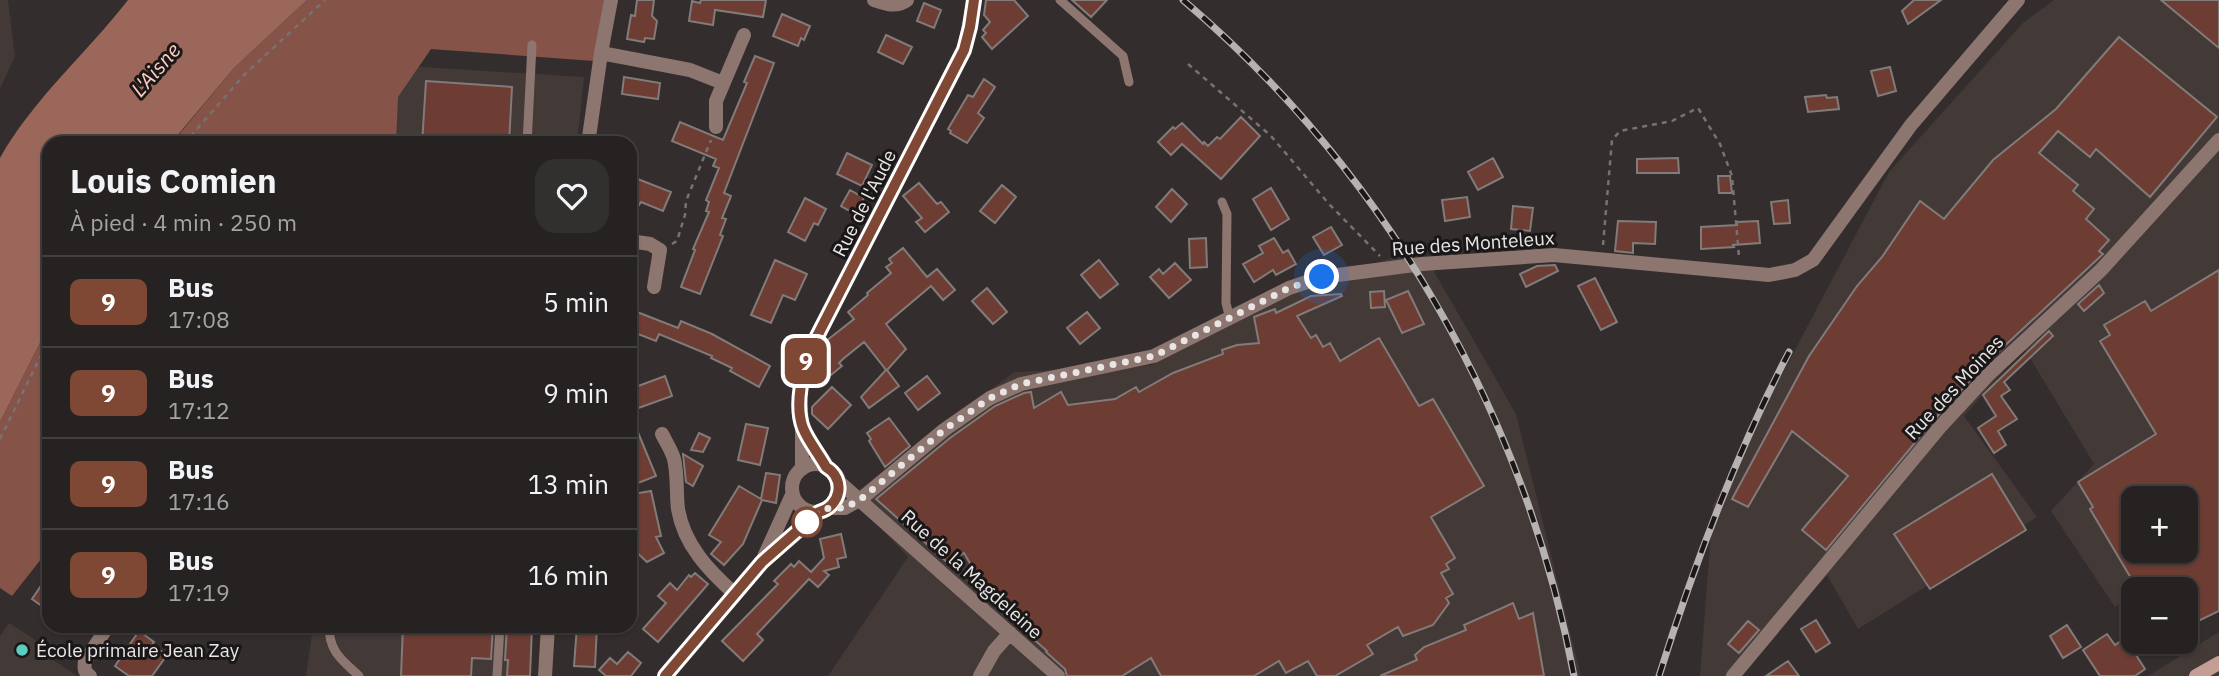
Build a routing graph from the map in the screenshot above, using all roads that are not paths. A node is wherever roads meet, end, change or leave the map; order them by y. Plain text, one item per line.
1 (611, 0) edge
2 (874, 0) edge
3 (907, 0) edge
4 (974, 0) edge
5 (1060, 0) edge
6 (2018, 0) edge
7 (744, 35) dead end
8 (532, 46) dead end
9 (601, 53) junction
10 (1129, 82) dead end
11 (723, 83) junction
12 (716, 127) road end
13 (527, 136) edge
14 (589, 136) edge
15 (2219, 140) edge
16 (1222, 202) dead end
17 (637, 242) edge
18 (654, 287) dead end
19 (1230, 318) junction
20 (802, 426) junction
21 (662, 434) dead end
22 (826, 467) junction
23 (802, 469) junction
24 (838, 481) junction
25 (792, 495) junction
26 (861, 499) junction
27 (824, 510) junction
28 (762, 562) junction
29 (735, 594) junction
30 (103, 633) edge
31 (329, 633) edge
32 (500, 633) edge
33 (548, 633) edge
34 (1010, 633) junction
35 (2219, 663) edge
36 (90, 676) edge
37 (359, 676) edge
38 (497, 676) edge
39 (545, 676) edge
40 (665, 676) edge
41 (980, 676) edge
42 (1058, 676) edge
43 (1733, 676) edge
44 (2196, 676) edge

1 - 9 street
2 - 3 street
4 - 20 street, Rue de l'Aude
5 - 10 lane
6 - 19 street, Rue des Monteleux
7 - 11 street
8 - 13 lane
9 - 11 street
9 - 14 street
11 - 12 street
15 - 43 street, Rue des Moines
16 - 19 lane
17 - 18 street
19 - 26 street, Rue des Monteleux
20 - 22 street
20 - 23 street, Rue de l'Aude
21 - 29 street
22 - 23 street
22 - 24 street
23 - 25 street
24 - 26 street, Rue de la Magdeleine
24 - 27 street
25 - 27 street
25 - 28 street
26 - 27 street
26 - 34 street, Rue de la Magdeleine
27 - 28 street
28 - 29 street
29 - 40 street
30 - 36 street
31 - 37 lane
32 - 38 lane
33 - 39 street
34 - 41 street
34 - 42 street, Rue de la Magdeleine
35 - 44 main road

